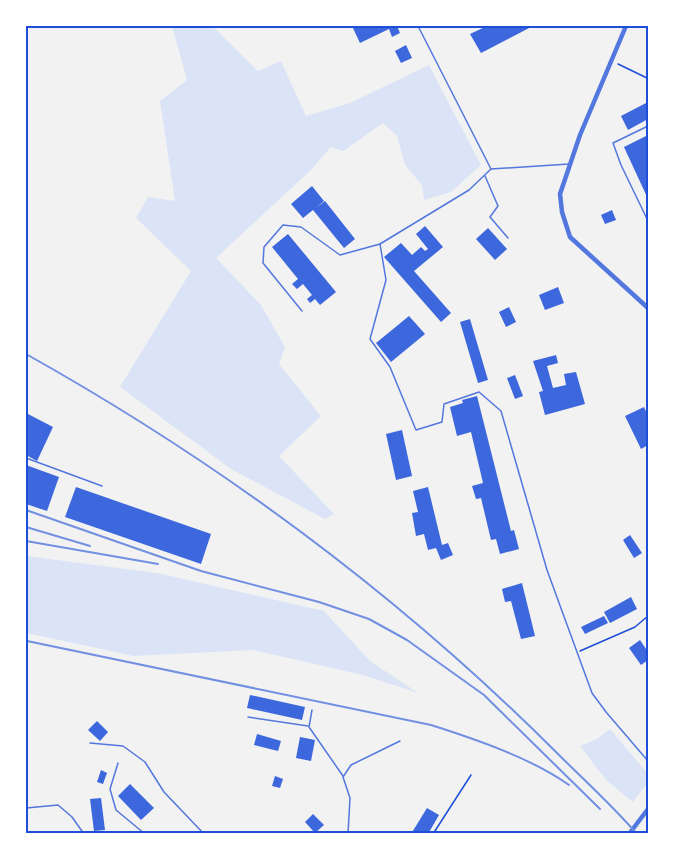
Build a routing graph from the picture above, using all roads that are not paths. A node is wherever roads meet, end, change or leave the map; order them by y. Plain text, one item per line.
1 (418, 26) edge
2 (626, 26) edge
3 (648, 126) edge
4 (569, 164) junction
5 (491, 169) junction
6 (485, 175) junction
7 (648, 221) edge
8 (508, 238) dead end
9 (380, 244) junction
10 (648, 308) edge
11 (302, 311) dead end
12 (26, 458) edge
13 (102, 486) dead end
14 (312, 710) dead end
15 (248, 717) dead end
16 (309, 726) junction
17 (400, 741) dead end
18 (90, 743) dead end
19 (648, 761) edge
20 (118, 763) dead end
21 (343, 777) junction
22 (26, 808) edge
23 (648, 809) edge
24 (84, 834) edge
25 (144, 834) edge
26 (204, 834) edge
27 (348, 834) edge
28 (629, 834) edge

1 - 5 lane
2 - 4 street
3 - 7 lane
4 - 5 lane
4 - 10 street
5 - 6 lane
6 - 8 lane
6 - 9 lane
9 - 11 lane
9 - 19 lane
12 - 13 lane
14 - 16 lane
15 - 16 lane
16 - 21 lane
17 - 21 lane
18 - 26 lane
20 - 25 lane
21 - 27 lane
22 - 24 lane
23 - 28 street

